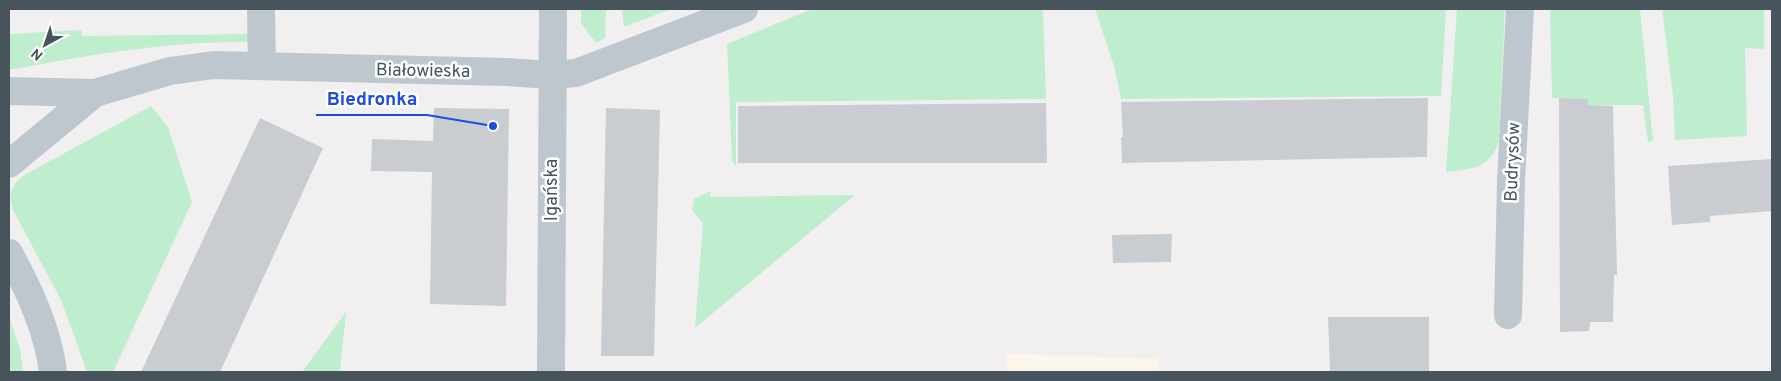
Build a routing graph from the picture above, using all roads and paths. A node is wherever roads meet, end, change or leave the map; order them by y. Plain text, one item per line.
1 (261, 9) edge
2 (554, 9) edge
3 (744, 9) edge
4 (1520, 9) edge
5 (262, 66) junction
6 (552, 75) junction
7 (9, 91) edge
8 (95, 93) junction
9 (9, 164) edge
10 (9, 253) edge
11 (1508, 314) dead end
12 (53, 372) edge
13 (551, 372) edge

1 - 5 street
2 - 6 street, Igańska
3 - 6 street, Białowieska
4 - 11 street, Budrysów
5 - 6 street, Białowieska
5 - 8 street, Białowieska
6 - 13 street, Igańska
7 - 8 street, Białowieska
8 - 9 street, Białowieska
10 - 12 street

